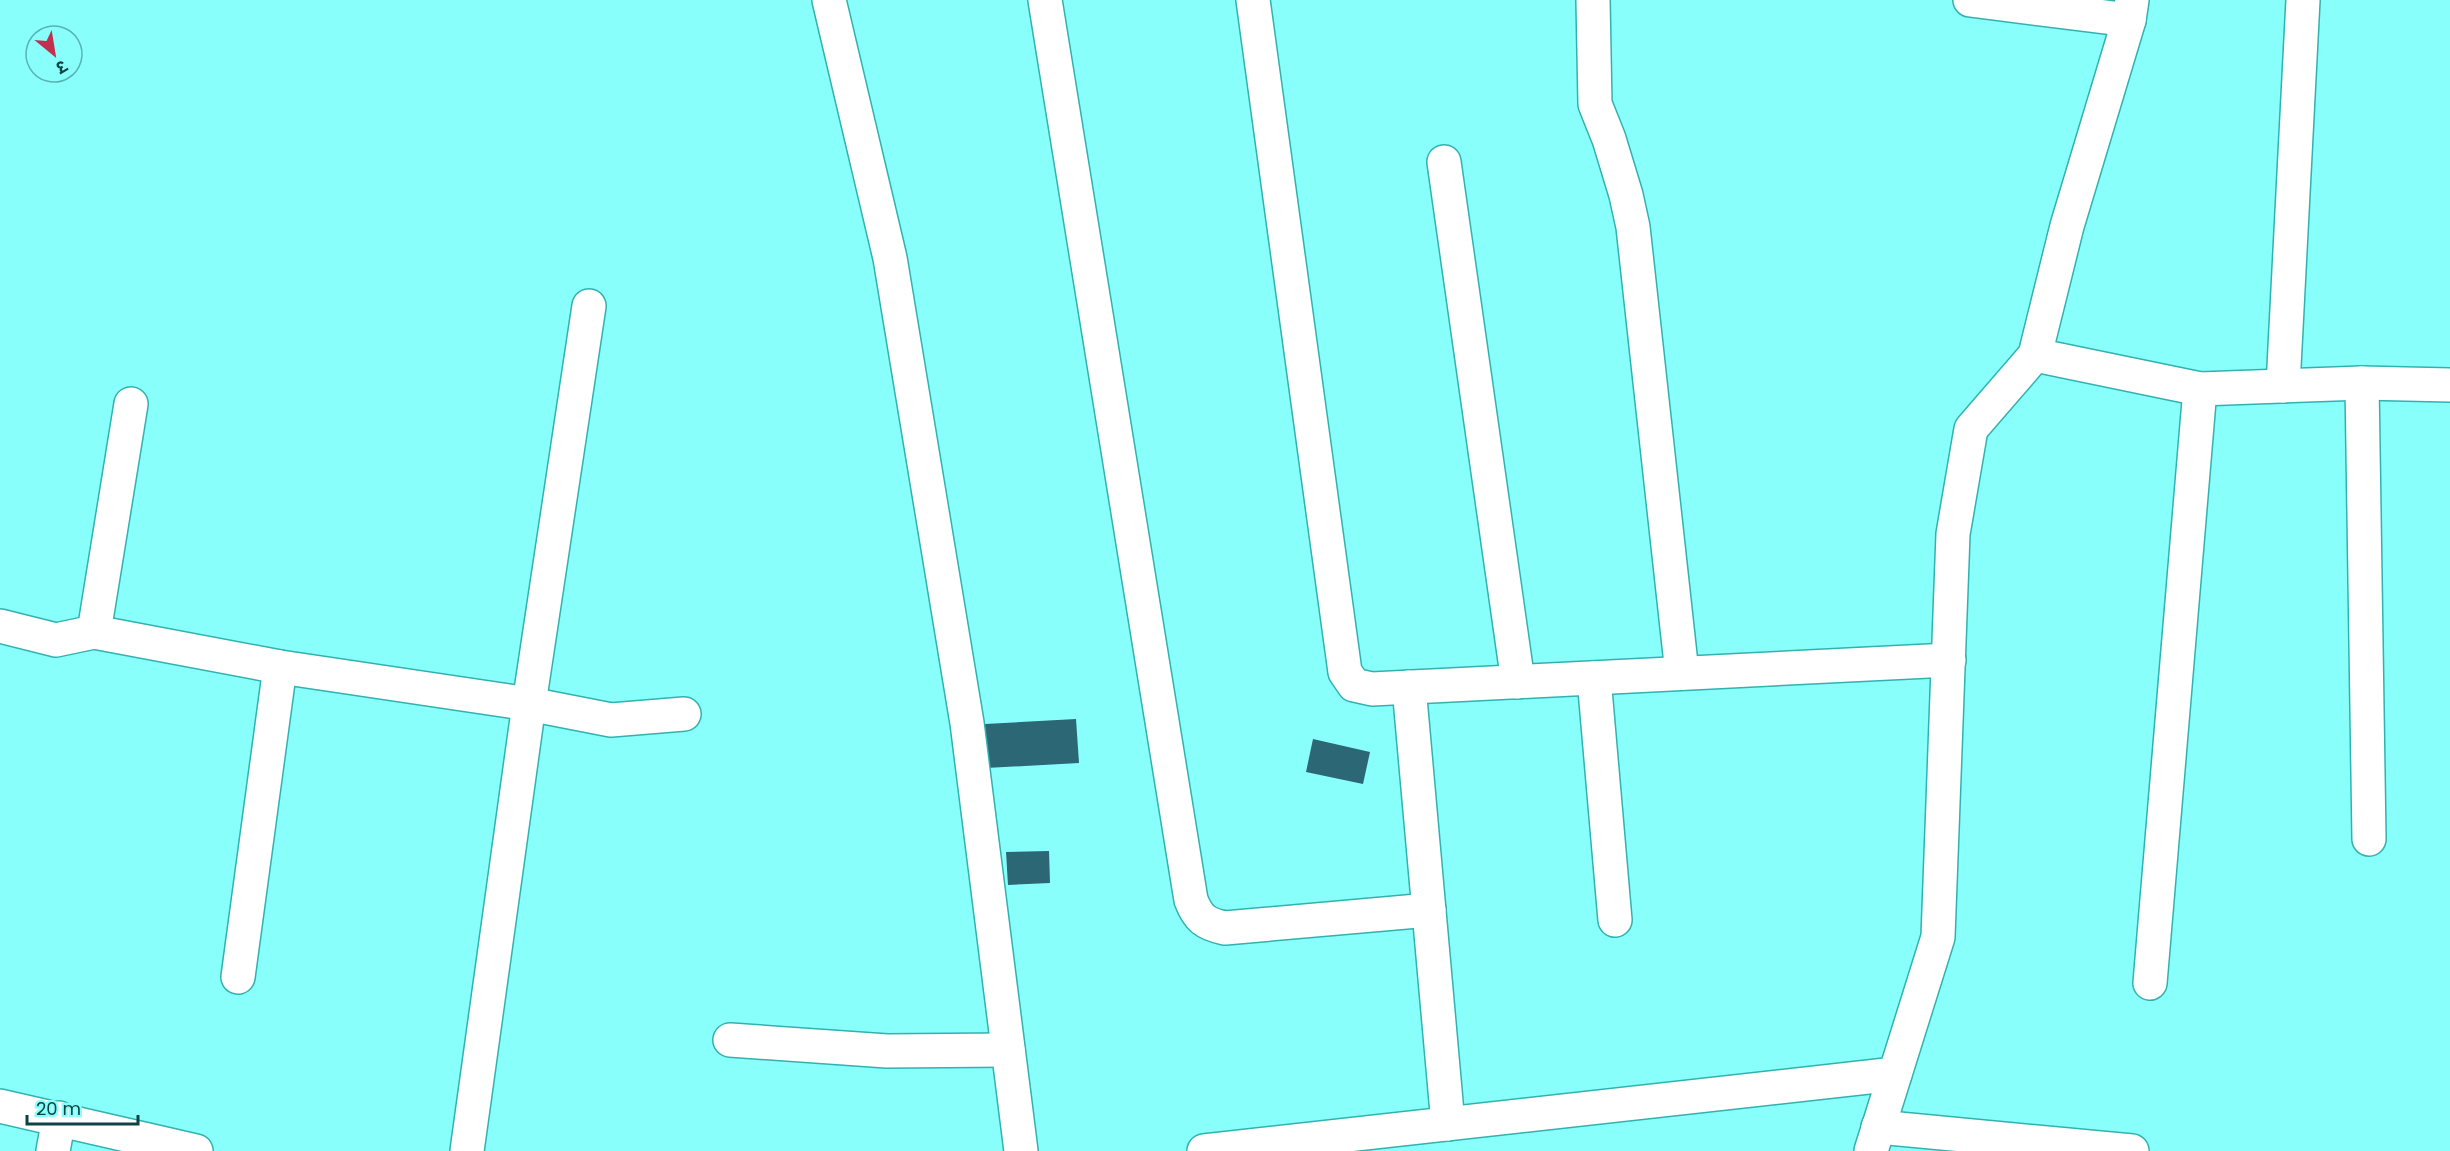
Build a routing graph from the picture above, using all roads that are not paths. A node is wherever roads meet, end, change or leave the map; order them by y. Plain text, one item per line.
1 (829, 0) edge
2 (1045, 0) edge
3 (1253, 0) edge
4 (1593, 0) edge
5 (1970, 0) edge
6 (2303, 0) edge
7 (2131, 10) edge
8 (1444, 162) dead end
9 (589, 306) dead end
10 (2035, 355) junction
11 (2362, 383) junction
12 (2450, 385) edge
13 (2283, 386) junction
14 (2200, 389) junction
15 (131, 404) dead end
16 (0, 626) edge
17 (94, 632) junction
18 (1949, 660) junction
19 (280, 667) junction
20 (1682, 673) junction
21 (1594, 678) junction
22 (1518, 682) junction
23 (1409, 687) junction
24 (529, 704) junction
25 (684, 714) dead end
26 (2369, 839) dead end
27 (1429, 910) junction
28 (1615, 920) dead end
29 (238, 976) dead end
30 (2150, 983) dead end
31 (730, 1040) dead end
32 (1008, 1050) junction
33 (1895, 1074) junction
34 (0, 1106) edge
35 (59, 1118) junction
36 (1448, 1124) junction
37 (1875, 1139) edge
38 (53, 1151) edge
39 (196, 1151) edge
40 (467, 1151) edge
41 (1021, 1151) edge
42 (1204, 1151) edge
43 (2132, 1151) edge

1 - 32 street
2 - 27 street
3 - 23 street
4 - 20 street
5 - 7 street
6 - 13 street
7 - 10 street
8 - 22 street
9 - 24 street
10 - 14 street
10 - 18 street
11 - 12 street
11 - 13 street
11 - 26 street
13 - 14 street
14 - 30 street
15 - 17 street
16 - 17 street
17 - 19 street
18 - 20 street
18 - 33 street
19 - 24 street
19 - 29 street
20 - 21 street
21 - 22 street
21 - 28 street
22 - 23 street
23 - 27 street
24 - 25 street
24 - 40 street
27 - 36 street
31 - 32 street
32 - 41 street
33 - 36 street
33 - 37 street
34 - 35 street
35 - 38 street
35 - 39 street
36 - 42 street
37 - 43 street

